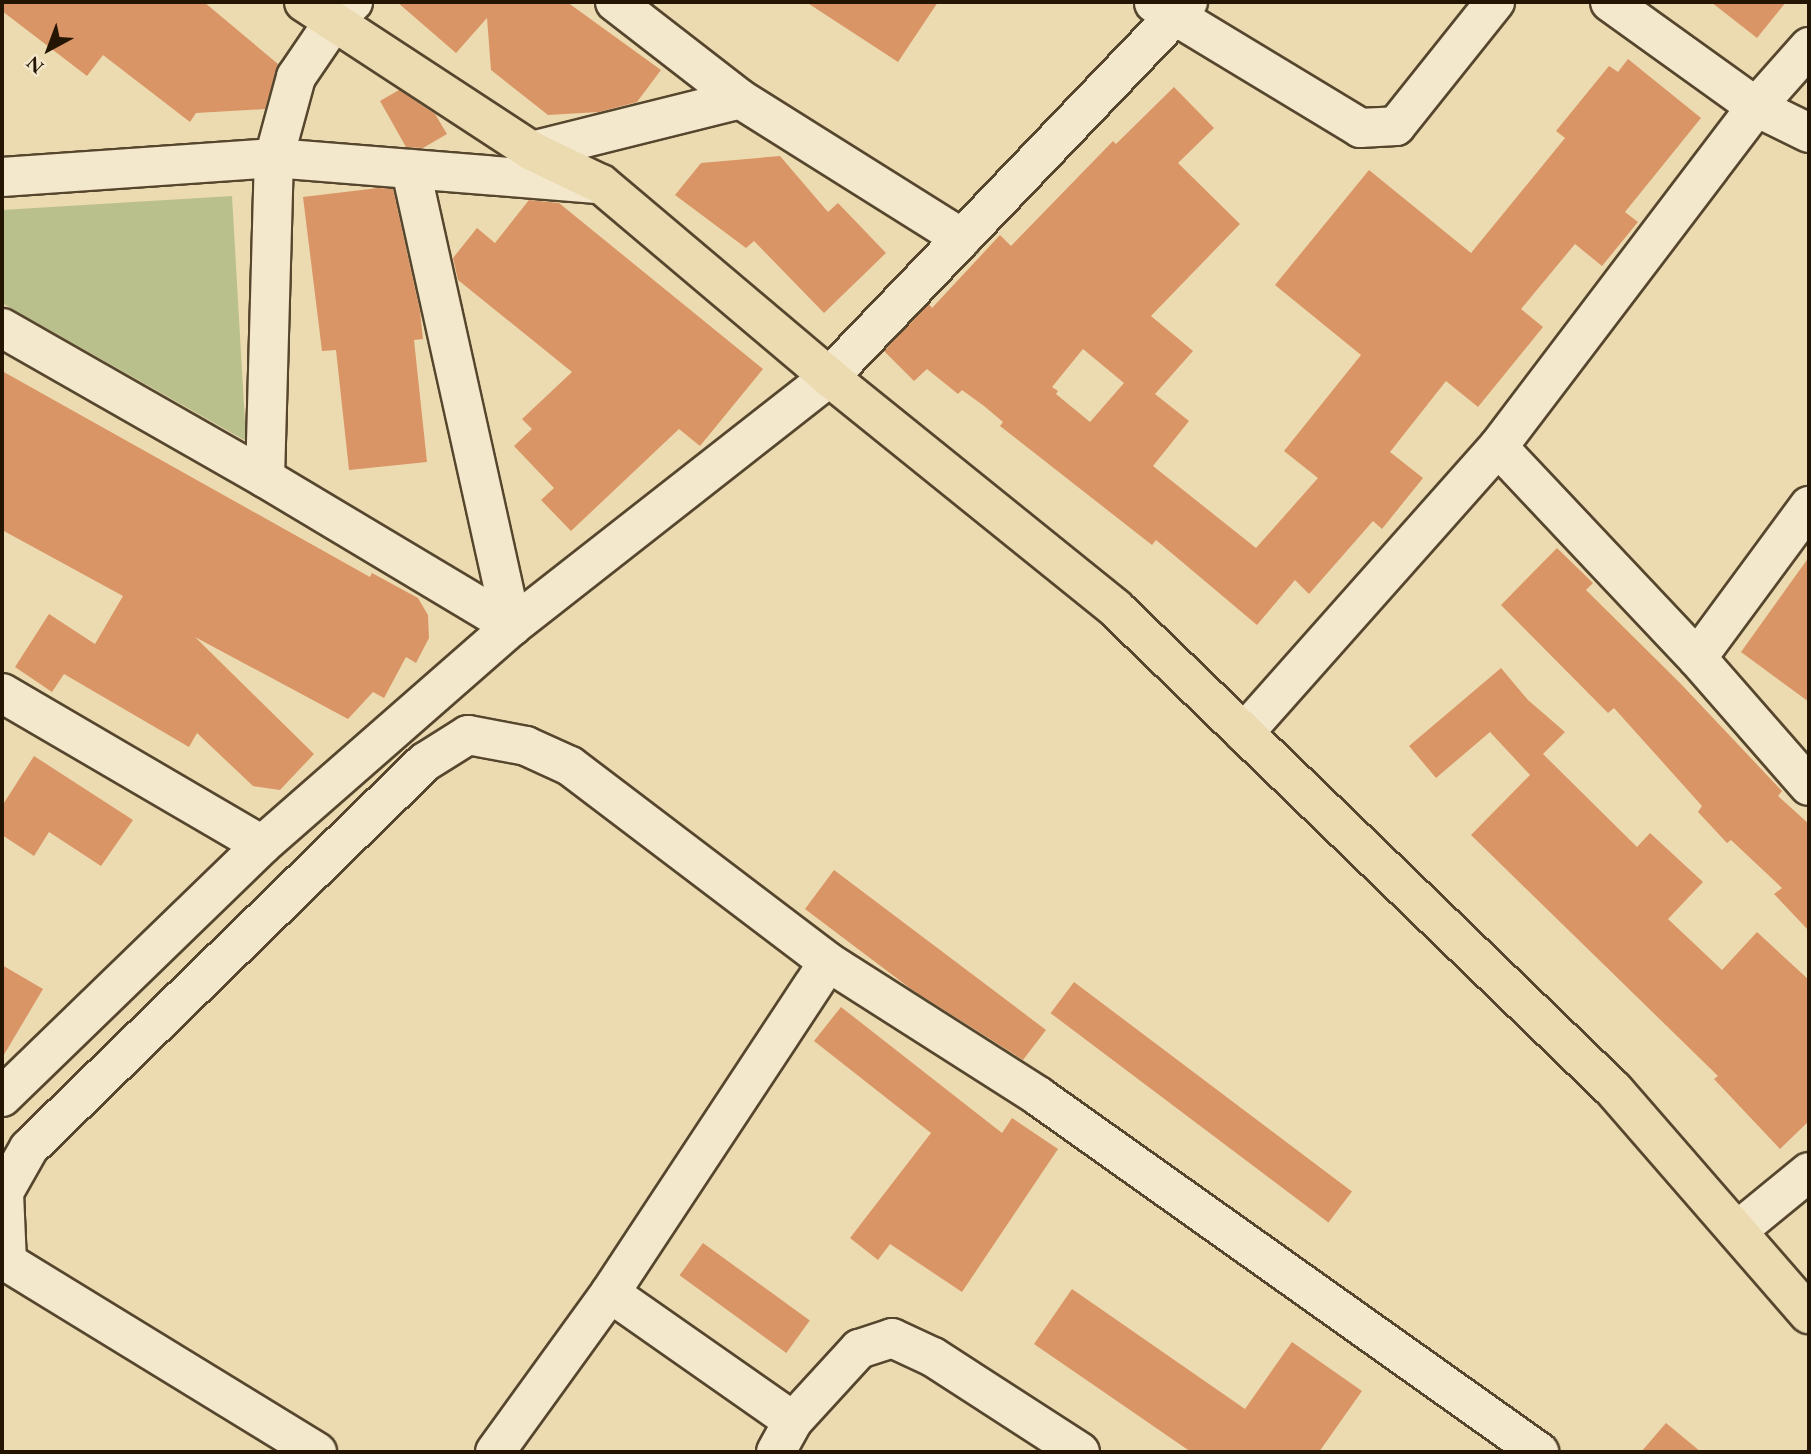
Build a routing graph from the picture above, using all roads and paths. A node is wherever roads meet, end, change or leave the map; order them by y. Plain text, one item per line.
1 (615, 2) edge
2 (1495, 2) edge
3 (1609, 2) edge
4 (1171, 7) edge
5 (331, 8) edge
6 (1809, 47) edge
7 (740, 99) junction
8 (1756, 107) junction
9 (1809, 133) edge
10 (532, 151) junction
11 (274, 159) junction
12 (411, 170) junction
13 (2, 177) edge
14 (601, 184) junction
15 (962, 238) junction
16 (2, 328) edge
17 (829, 377) junction
18 (1498, 447) junction
19 (265, 478) junction
20 (1809, 506) edge
21 (512, 626) junction
22 (1697, 658) junction
23 (2, 693) edge
24 (1244, 733) junction
25 (1809, 786) edge
26 (262, 845) junction
27 (828, 962) junction
28 (4, 1092) edge
29 (1809, 1172) edge
30 (1737, 1231) junction
31 (5, 1266) edge
32 (610, 1293) junction
33 (1809, 1314) edge
34 (784, 1437) edge
35 (317, 1452) edge
36 (495, 1452) edge
37 (1080, 1452) edge
38 (1539, 1452) edge

1 - 7 street
2 - 4 street
3 - 8 street
4 - 15 street
5 - 10 main road
5 - 11 street
6 - 8 street
7 - 10 street
7 - 15 street
8 - 9 street
8 - 18 street
10 - 14 main road
11 - 12 street
11 - 13 street
11 - 19 street
12 - 14 street
12 - 21 street
14 - 17 main road
15 - 17 street
16 - 19 street
17 - 21 street
17 - 24 main road
18 - 22 street
18 - 24 street
19 - 21 street
20 - 22 street
21 - 26 street
22 - 25 street
23 - 26 street
24 - 30 main road
26 - 28 street
27 - 31 street
27 - 32 street
27 - 38 street
29 - 30 street
30 - 33 main road
31 - 35 street
32 - 34 street
32 - 36 street
34 - 37 street

